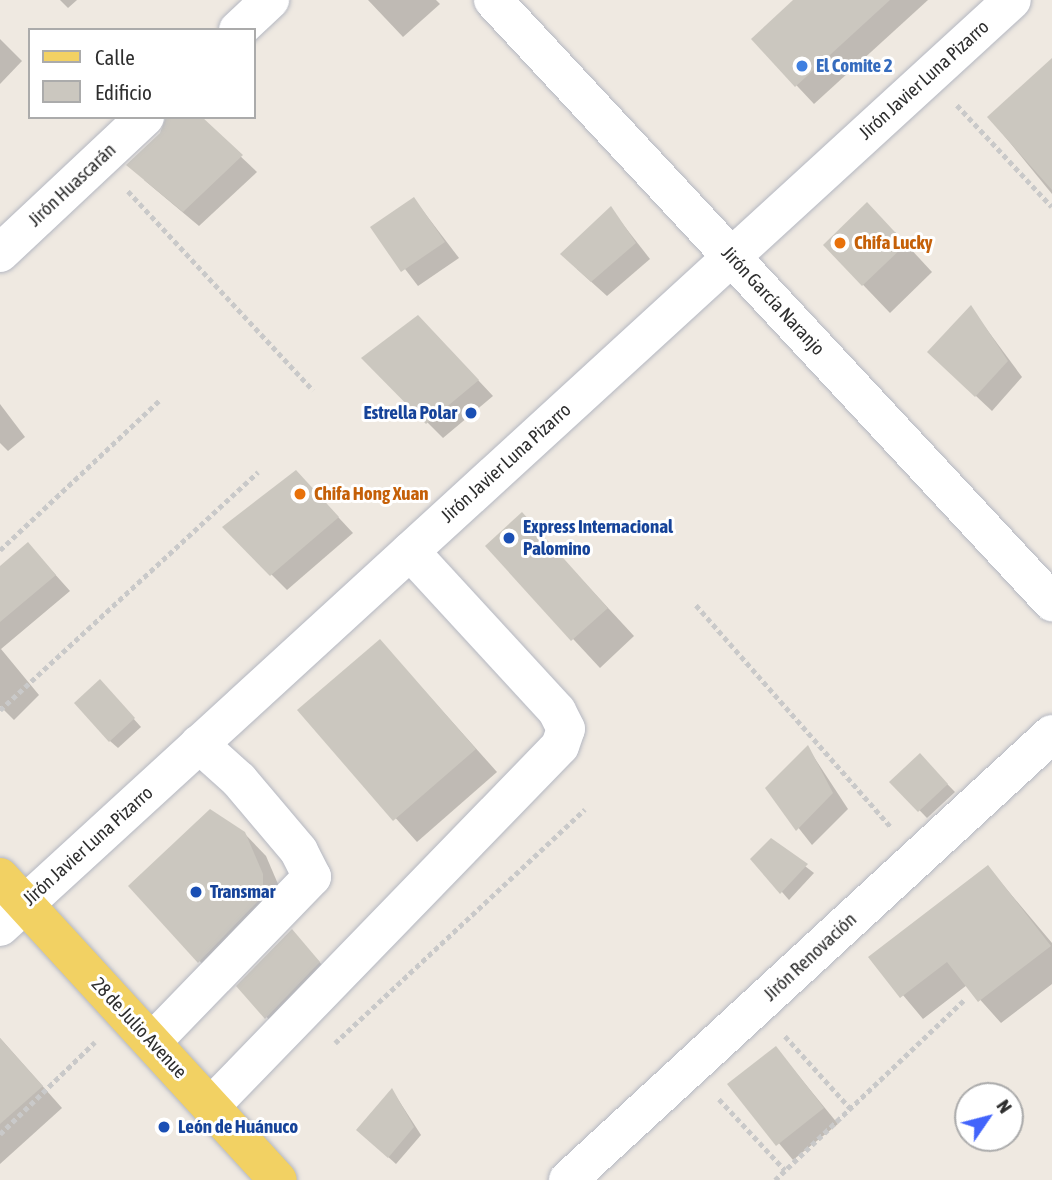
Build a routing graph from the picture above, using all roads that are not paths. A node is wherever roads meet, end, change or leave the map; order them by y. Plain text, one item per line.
1 (270, 0) edge
2 (493, 0) edge
3 (1012, 0) edge
4 (240, 28) edge
5 (143, 119) edge
6 (0, 253) edge
7 (732, 256) junction
8 (410, 551) junction
9 (1052, 603) edge
10 (1052, 734) edge
11 (199, 744) junction
12 (8, 902) edge
13 (152, 1042) junction
14 (211, 1106) junction
15 (273, 1179) edge
16 (568, 1180) edge

1 - 4 street
2 - 7 street, Jirón García Naranjo
3 - 7 street, Jirón Javier Luna Pizarro
5 - 6 street, Jirón Huascarán
7 - 8 street, Jirón Javier Luna Pizarro
7 - 9 street, Jirón García Naranjo
8 - 11 street, Jirón Javier Luna Pizarro
8 - 14 street
10 - 16 street, Jirón Renovación
11 - 12 street, Jirón Javier Luna Pizarro
11 - 13 street
12 - 13 main road, 28 de Julio Avenue
13 - 14 main road, 28 de Julio Avenue
14 - 15 main road, 28 de Julio Avenue

